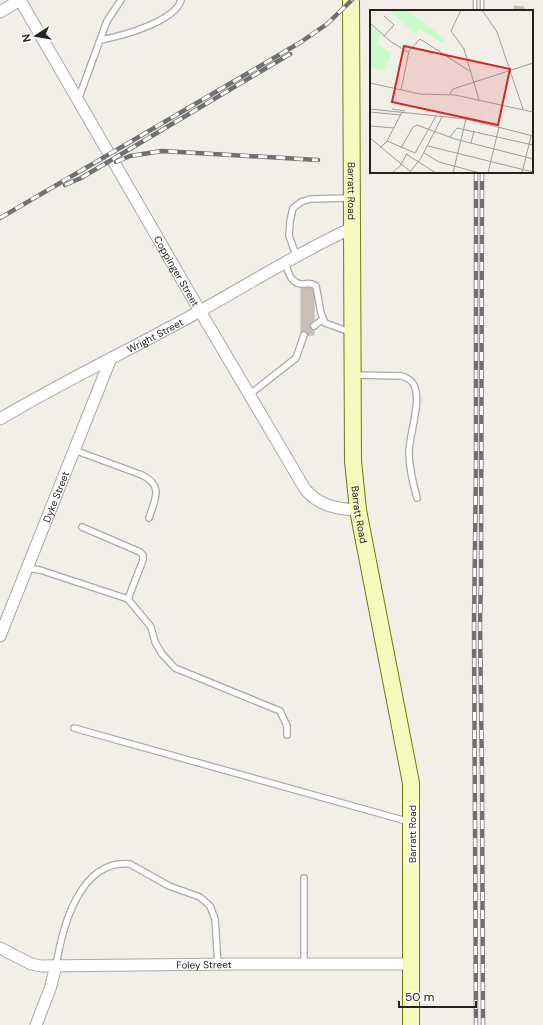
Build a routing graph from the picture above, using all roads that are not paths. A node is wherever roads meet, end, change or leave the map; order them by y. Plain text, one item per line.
1 (20, 0) edge
2 (121, 0) edge
3 (181, 0) edge
4 (351, 0) edge
5 (0, 12) edge
6 (101, 40) junction
7 (78, 101) junction
8 (352, 198) junction
9 (352, 228) junction
10 (296, 255) junction
11 (284, 262) junction
12 (200, 311) junction
13 (323, 319) junction
14 (314, 326) dead end
15 (352, 333) junction
16 (304, 335) dead end
17 (111, 358) junction
18 (353, 375) junction
19 (249, 394) junction
20 (0, 419) edge
21 (74, 450) junction
22 (417, 498) dead end
23 (358, 510) junction
24 (149, 518) dead end
25 (82, 528) dead end
26 (27, 568) junction
27 (128, 598) junction
28 (0, 636) edge
29 (74, 728) dead end
30 (287, 735) dead end
31 (412, 822) junction
32 (304, 878) dead end
33 (0, 948) edge
34 (218, 964) junction
35 (304, 964) junction
36 (411, 964) junction
37 (56, 966) junction
38 (36, 1025) edge
39 (411, 1025) edge

1 - 5 street
1 - 7 street, Coppinger Street
2 - 6 lane
3 - 6 lane
4 - 8 main road, Barratt Road
6 - 7 lane
7 - 12 street, Coppinger Street
8 - 9 main road, Barratt Road
8 - 10 lane
9 - 10 street, Wright Street
9 - 15 main road, Barratt Road
10 - 11 street, Wright Street
11 - 12 street, Wright Street
11 - 13 lane
12 - 17 street, Wright Street
12 - 19 street, Coppinger Street
13 - 14 lane
13 - 15 lane
15 - 18 main road, Barratt Road
16 - 19 lane
17 - 20 street, Wright Street
17 - 21 street, Dyke Street
18 - 22 lane
18 - 23 main road, Barratt Road
19 - 23 street, Coppinger Street
21 - 24 lane
21 - 26 street, Dyke Street
23 - 31 main road, Barratt Road
25 - 27 lane
26 - 27 lane
26 - 28 street, Dyke Street
27 - 30 lane
29 - 31 lane
31 - 36 main road, Barratt Road
32 - 35 lane
33 - 37 street, Foley Street
34 - 35 street, Foley Street
34 - 37 street, Foley Street
34 - 37 lane
35 - 36 street, Foley Street
36 - 39 main road, Barratt Road
37 - 38 street

